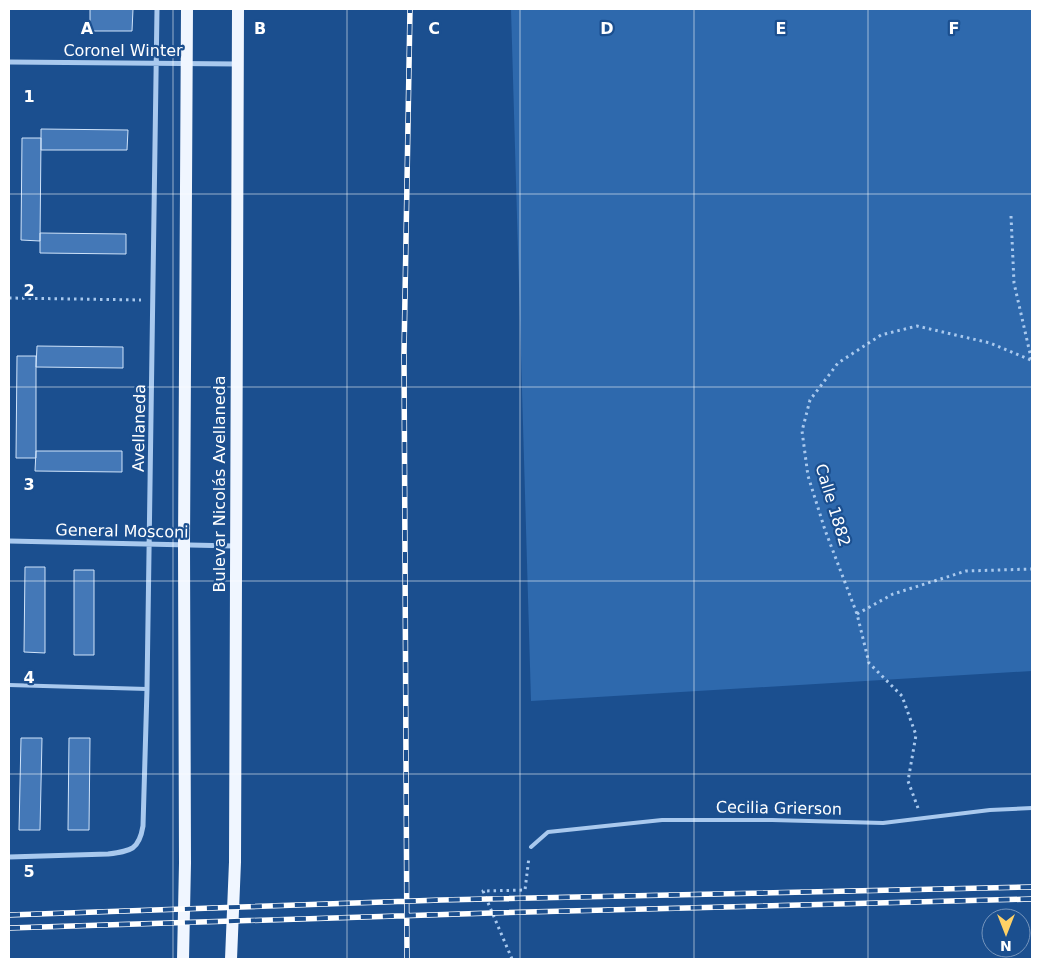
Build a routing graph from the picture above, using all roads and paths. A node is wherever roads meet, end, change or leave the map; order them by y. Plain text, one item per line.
1 (157, 9) edge
2 (187, 9) edge
3 (238, 9) edge
4 (9, 62) edge
5 (186, 63) junction
6 (156, 64) junction
7 (238, 64) junction
8 (1011, 216) dead end
9 (9, 298) edge
10 (154, 300) junction
11 (1032, 361) edge
12 (9, 541) edge
13 (150, 544) junction
14 (184, 545) junction
15 (235, 546) junction
16 (1032, 569) edge
17 (857, 614) junction
18 (9, 684) edge
19 (147, 688) junction
20 (1032, 808) edge
21 (922, 818) junction
22 (531, 847) joint
23 (9, 857) edge
24 (183, 959) edge
25 (232, 959) edge
26 (512, 959) edge

1 - 6 street, Avellaneda
2 - 5 main road, Bulevar Nicolás Avellaneda
3 - 7 main road, Bulevar Nicolás Avellaneda
4 - 6 street, Coronel Winter
5 - 6 street, Coronel Winter
5 - 7 street, Coronel Winter
5 - 14 main road, Bulevar Nicolás Avellaneda
6 - 10 street, Avellaneda
7 - 15 main road, Bulevar Nicolás Avellaneda
8 - 11 path
9 - 10 path
10 - 13 street, Avellaneda
11 - 17 path, Calle 1882
12 - 13 street, General Mosconi
13 - 14 street, General Mosconi
13 - 19 street, Avellaneda
14 - 15 street, General Mosconi
14 - 24 main road, Bulevar Nicolás Avellaneda
15 - 25 main road, Bulevar Nicolás Avellaneda
16 - 17 path
17 - 21 path, Calle 1882
18 - 19 lane
19 - 23 street, Avellaneda
20 - 21 lane, Cecilia Grierson
21 - 22 lane, Cecilia Grierson
22 - 26 path

